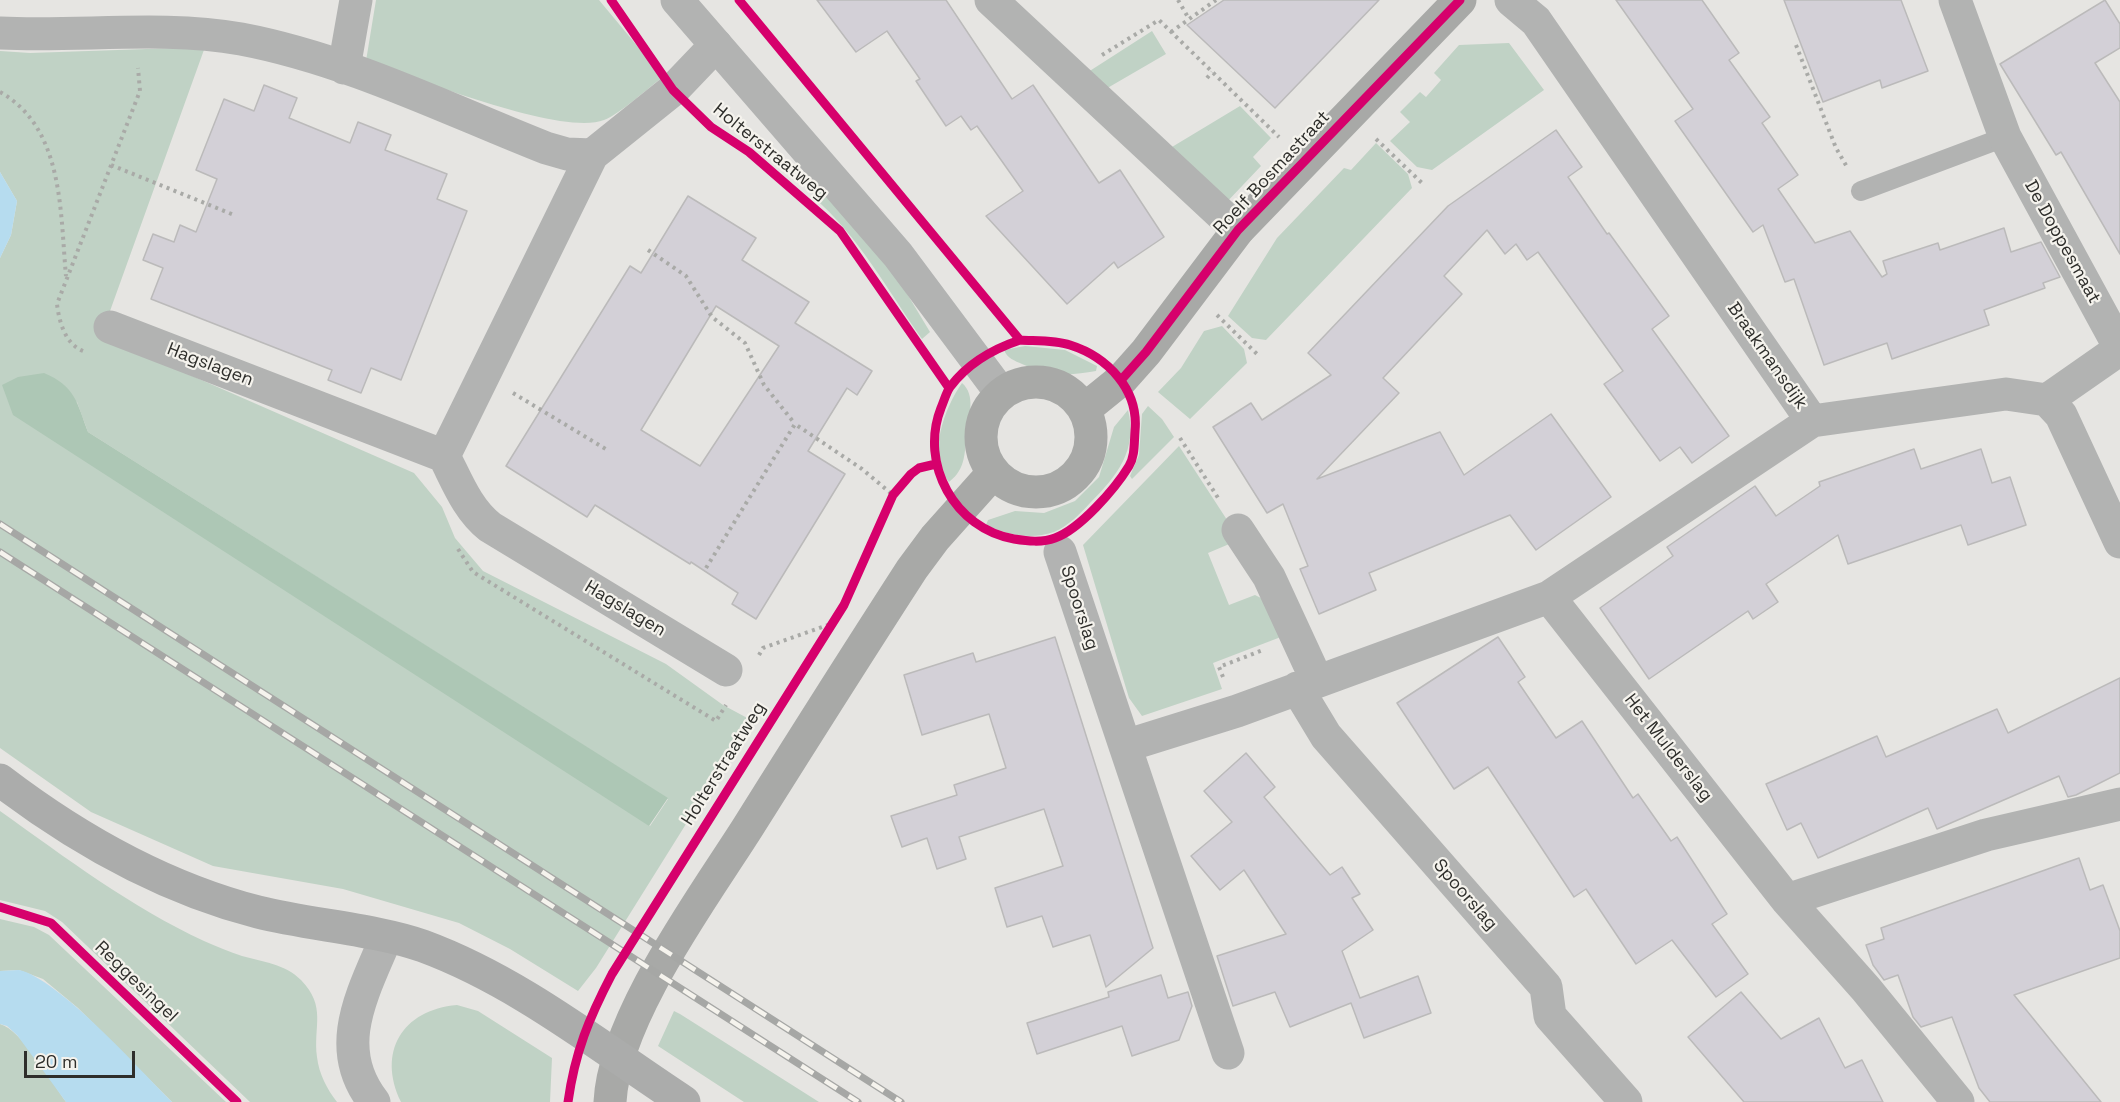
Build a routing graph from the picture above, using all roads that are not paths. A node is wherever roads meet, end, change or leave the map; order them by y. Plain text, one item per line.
1 (356, 0) edge
2 (677, 0) edge
3 (991, 0) edge
4 (1460, 0) edge
5 (1511, 0) edge
6 (1962, 2) edge
7 (0, 33) edge
8 (716, 45) junction
9 (344, 68) junction
10 (2005, 137) junction
11 (592, 155) junction
12 (1861, 191) road end
13 (1238, 230) junction
14 (110, 327) dead end
15 (2120, 348) edge
16 (1001, 393) junction
17 (2047, 400) junction
18 (1085, 409) junction
19 (1812, 421) junction
20 (444, 456) junction
21 (993, 473) junction
22 (1238, 530) road end
23 (2120, 542) edge
24 (1060, 552) dead end
25 (1549, 597) junction
26 (726, 670) road end
27 (1307, 685) junction
28 (1125, 746) junction
29 (0, 780) edge
30 (2120, 804) edge
31 (1787, 900) junction
32 (386, 938) junction
33 (1228, 1053) dead end
34 (374, 1102) edge
35 (610, 1102) edge
36 (684, 1102) edge
37 (1626, 1102) edge
38 (1958, 1102) edge

1 - 9 street
2 - 8 street, Holterstraatweg
3 - 13 street, Roelf Bosmastraat
4 - 13 main road, Roelf Bosmastraat
5 - 19 street, Braakmansdijk
6 - 10 street, De Doppesmaat
7 - 9 street
8 - 11 street
8 - 16 street, Holterstraatweg
9 - 11 street
10 - 12 lane
10 - 15 street, De Doppesmaat
11 - 20 street
13 - 18 main road, Roelf Bosmastraat
14 - 20 street, Hagslagen
15 - 17 street, De Doppesmaat
16 - 18 main road
16 - 21 main road
17 - 19 street, Braakmansdijk
17 - 23 street
18 - 21 main road
19 - 25 street
20 - 26 street, Hagslagen
21 - 35 main road
22 - 27 street, Spoorslag
24 - 28 street, Spoorslag
25 - 27 street
25 - 31 street, Het Mulderslag
27 - 28 street
27 - 37 street, Spoorslag
28 - 33 street, Spoorslag
29 - 32 main road
30 - 31 street
31 - 38 street, Het Mulderslag
32 - 34 street
32 - 36 main road

